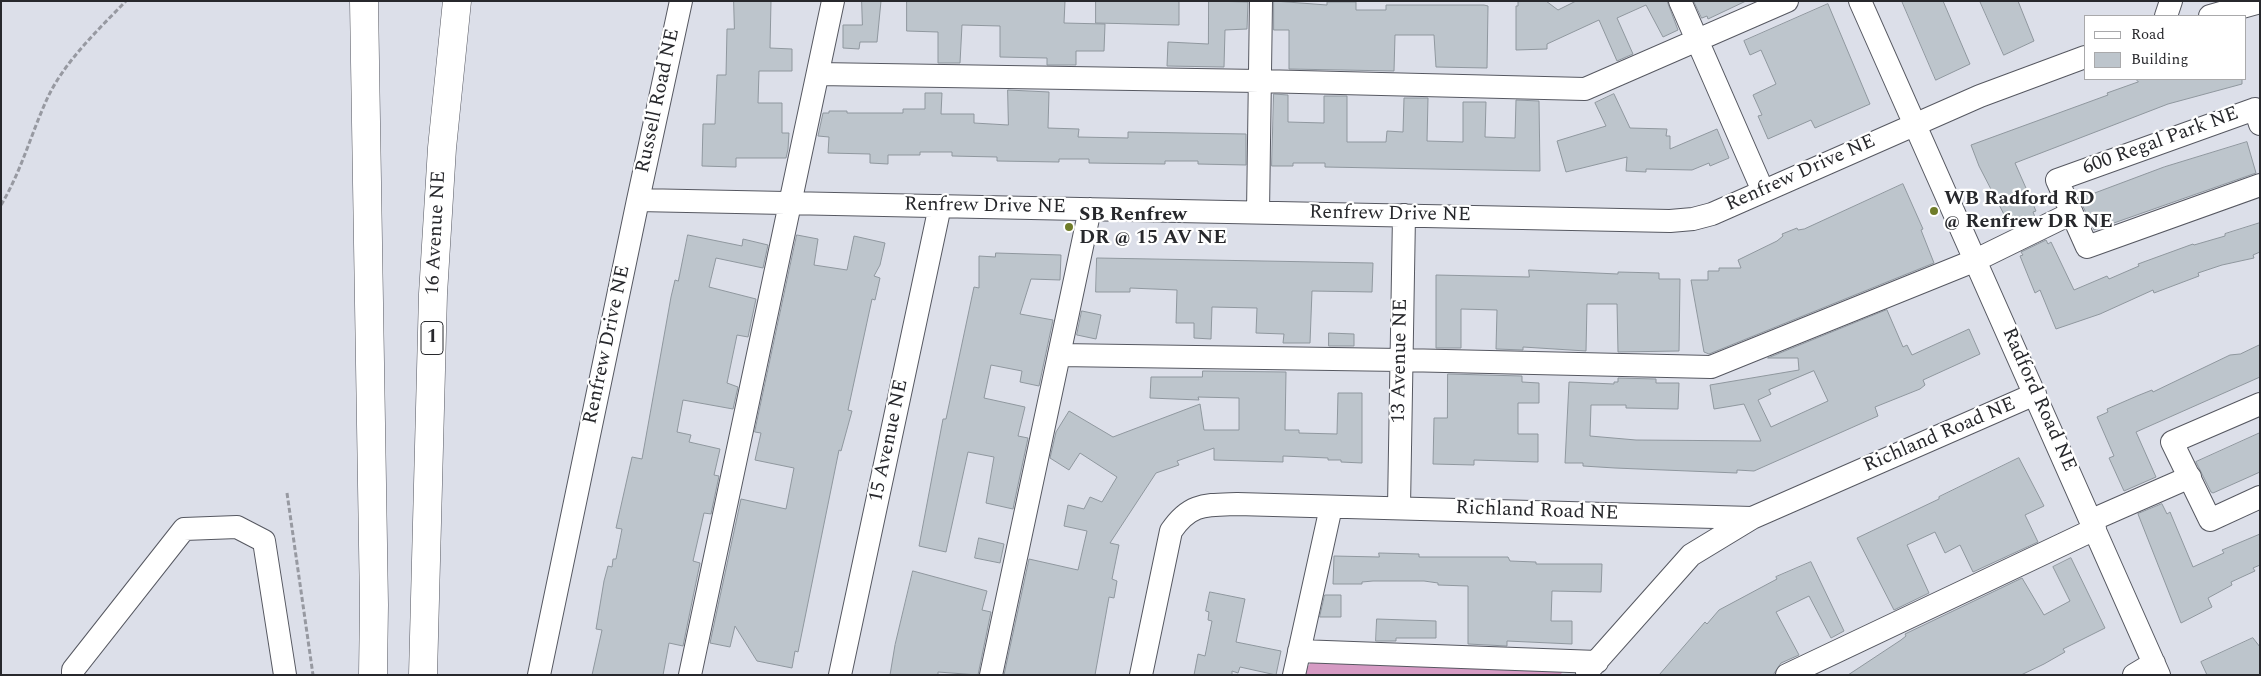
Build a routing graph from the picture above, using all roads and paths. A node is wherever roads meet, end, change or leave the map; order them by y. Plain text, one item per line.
1 (126, 1) edge
2 (364, 1) edge
3 (457, 1) edge
4 (681, 1) edge
5 (833, 1) edge
6 (1261, 1) edge
7 (1680, 1) edge
8 (1786, 1) edge
9 (1860, 1) edge
10 (2171, 1) edge
11 (2260, 2) edge
12 (2166, 15) edge
13 (2214, 15) edge
14 (1697, 41) junction
15 (2084, 57) edge
16 (818, 74) junction
17 (1260, 81) junction
18 (2260, 124) edge
19 (1916, 125) junction
20 (2260, 186) edge
21 (1763, 191) junction
22 (638, 200) junction
23 (792, 202) junction
24 (1, 206) edge
25 (940, 206) junction
26 (1090, 209) junction
27 (1258, 212) junction
28 (2072, 213) junction
29 (1404, 215) junction
30 (1976, 260) junction
31 (1060, 355) junction
32 (1401, 360) junction
33 (2035, 394) junction
34 (2260, 404) edge
35 (2190, 477) junction
36 (287, 493) dead end
37 (2260, 497) edge
38 (1331, 507) junction
39 (1399, 507) junction
40 (1752, 518) junction
41 (2094, 524) junction
42 (1299, 652) junction
43 (1591, 668) edge
44 (2157, 669) edge
45 (73, 675) edge
46 (285, 675) edge
47 (313, 675) edge
48 (373, 675) edge
49 (423, 675) edge
50 (539, 675) edge
51 (690, 675) edge
52 (840, 675) edge
53 (991, 675) edge
54 (1141, 675) edge
55 (1294, 675) edge
56 (1787, 675) edge
57 (2134, 675) edge

1 - 24 path
2 - 48 highway
3 - 49 highway, 16 Avenue NE / 1
4 - 22 street, Russell Road NE
5 - 16 street
6 - 17 street
7 - 14 street
8 - 14 street
9 - 19 street
10 - 12 street
11 - 13 street
14 - 17 street
14 - 21 street
15 - 19 street, Renfrew Drive NE
16 - 17 street
16 - 23 street
17 - 27 street
18 - 28 street, 600 Regal Park NE
19 - 21 street, Renfrew Drive NE
19 - 30 street, Radford Road NE
20 - 28 street, 600 Regal Park NE
21 - 29 street, Renfrew Drive NE
22 - 23 street, Renfrew Drive NE
22 - 50 street, Renfrew Drive NE
23 - 25 street, Renfrew Drive NE
23 - 51 street
25 - 26 street, Renfrew Drive NE
25 - 52 street, 15 Avenue NE
26 - 27 street, Renfrew Drive NE
26 - 31 street
27 - 29 street, Renfrew Drive NE
28 - 30 street
29 - 32 street, 13 Avenue NE
30 - 32 street
30 - 33 street, Radford Road NE
31 - 32 street
31 - 53 street
32 - 39 street, 13 Avenue NE
33 - 40 street, Richland Road NE
33 - 41 street, Radford Road NE
34 - 35 street
35 - 37 street
35 - 41 street
36 - 47 path
38 - 39 street, Richland Road NE
38 - 42 street
38 - 54 street, Richland Road NE
39 - 40 street, Richland Road NE
40 - 43 street
41 - 44 street, Radford Road NE
41 - 56 street
42 - 43 street
42 - 55 street
44 - 57 street
45 - 46 street

